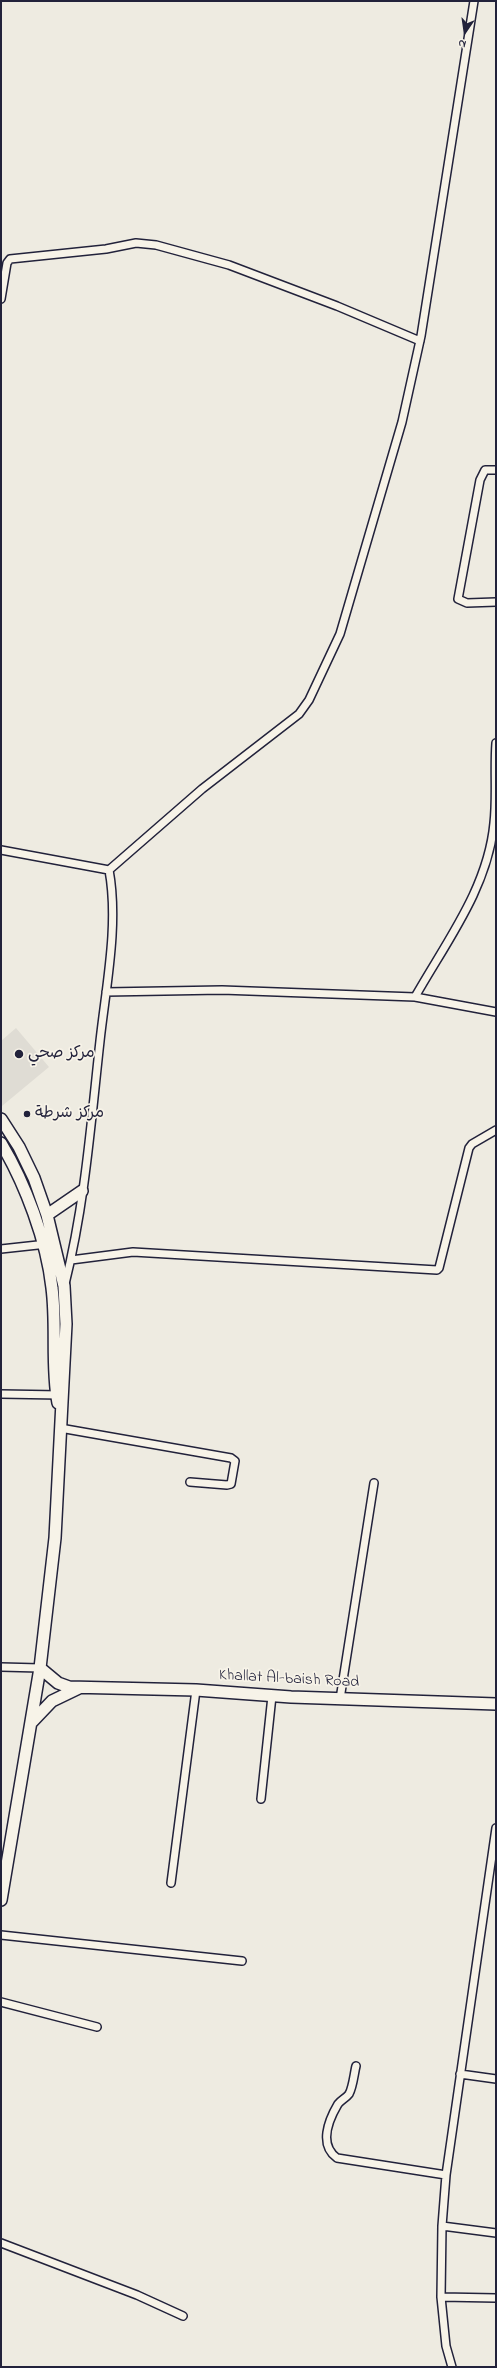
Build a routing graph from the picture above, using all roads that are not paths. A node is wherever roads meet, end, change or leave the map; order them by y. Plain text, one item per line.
1 (474, 1) edge
2 (1, 299) edge
3 (420, 342) junction
4 (496, 470) edge
5 (496, 602) edge
6 (496, 743) edge
7 (495, 760) edge
8 (1, 850) edge
9 (109, 870) junction
10 (106, 992) junction
11 (415, 997) junction
12 (496, 1012) edge
13 (2, 1124) edge
14 (496, 1130) edge
15 (1, 1143) edge
16 (82, 1191) junction
17 (47, 1215) junction
18 (56, 1242) junction
19 (43, 1244) junction
20 (1, 1249) edge
21 (71, 1260) junction
22 (64, 1286) junction
23 (1, 1394) edge
24 (60, 1395) junction
25 (60, 1428) junction
26 (190, 1482) dead end
27 (374, 1483) dead end
28 (1, 1667) edge
29 (40, 1668) junction
30 (81, 1687) junction
31 (196, 1690) junction
32 (272, 1696) junction
33 (340, 1699) junction
34 (496, 1704) edge
35 (31, 1724) junction
36 (261, 1799) dead end
37 (496, 1828) edge
38 (171, 1883) dead end
39 (1, 1896) edge
40 (1, 1935) edge
41 (242, 1961) dead end
42 (1, 2002) edge
43 (97, 2027) dead end
44 (356, 2066) dead end
45 (460, 2074) junction
46 (496, 2079) edge
47 (446, 2175) junction
48 (442, 2226) junction
49 (496, 2233) edge
50 (1, 2243) edge
51 (441, 2297) junction
52 (496, 2298) edge
53 (183, 2316) dead end
54 (452, 2367) edge

1 - 3 street
2 - 3 street
3 - 9 street
4 - 5 street
6 - 7 street
7 - 11 street
8 - 9 street
9 - 10 street
10 - 11 street
10 - 16 street
11 - 12 street
13 - 17 street
14 - 21 street
15 - 19 street
16 - 17 street
16 - 21 street
17 - 18 street
18 - 19 street
18 - 22 street
19 - 20 street
19 - 24 street
21 - 22 street
22 - 24 street
23 - 24 street
24 - 25 street
25 - 26 street
25 - 29 street
27 - 33 street
28 - 29 street
29 - 30 street, Khallat Al-baish Road
29 - 35 street
30 - 31 street, Khallat Al-baish Road
30 - 35 street
31 - 32 street, Khallat Al-baish Road
31 - 38 street
32 - 33 street, Khallat Al-baish Road
32 - 36 street
33 - 34 street, Khallat Al-baish Road
35 - 39 street
37 - 45 street
40 - 41 street
42 - 43 street
44 - 47 street
45 - 46 street
45 - 47 street
47 - 48 street
48 - 49 street
48 - 51 street
50 - 53 street
51 - 52 street
51 - 54 street

